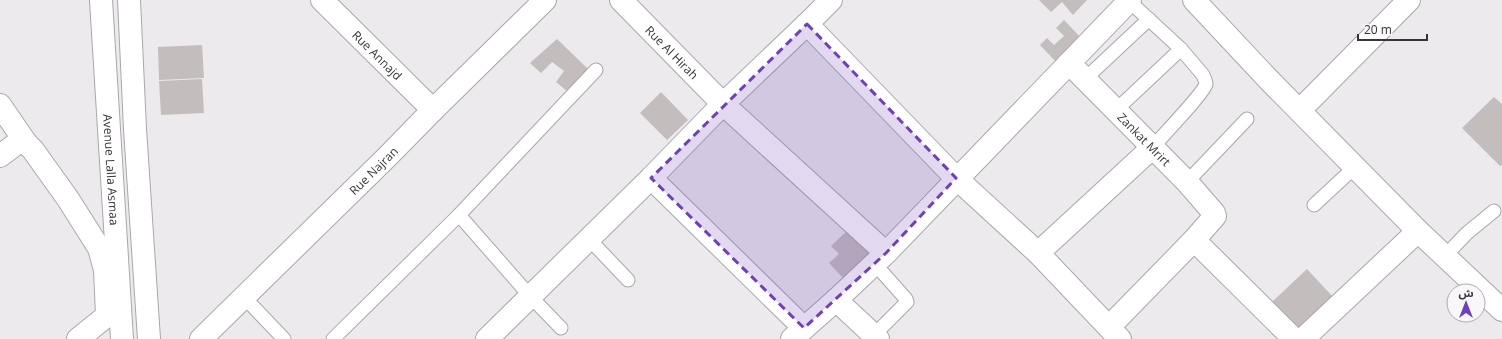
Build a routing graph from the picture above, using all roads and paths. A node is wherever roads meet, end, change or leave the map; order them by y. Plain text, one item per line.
1 (101, 0) edge
2 (129, 0) edge
3 (322, 0) edge
4 (545, 0) edge
5 (621, 0) edge
6 (831, 0) edge
7 (1130, 0) edge
8 (1194, 0) edge
9 (1409, 0) edge
10 (1149, 19) junction
11 (807, 24) junction
12 (1181, 49) junction
13 (1069, 63) junction
14 (596, 70) dead end
15 (1085, 79) junction
16 (0, 104) edge
17 (723, 104) junction
18 (432, 110) junction
19 (1116, 110) junction
20 (1300, 110) junction
21 (1247, 119) dead end
22 (26, 143) junction
23 (1153, 147) junction
24 (0, 156) edge
25 (1355, 167) junction
26 (651, 178) junction
27 (956, 178) junction
28 (1187, 182) junction
29 (1314, 205) dead end
30 (1494, 211) dead end
31 (459, 215) junction
32 (1418, 231) junction
33 (589, 239) junction
34 (1194, 240) junction
35 (1038, 253) junction
36 (1445, 256) junction
37 (880, 258) junction
38 (628, 280) dead end
39 (530, 296) junction
40 (244, 297) junction
41 (836, 300) junction
42 (114, 310) junction
43 (1502, 310) edge
44 (561, 328) dead end
45 (798, 333) edge
46 (1115, 333) edge
47 (876, 337) edge
48 (78, 339) edge
49 (122, 339) edge
50 (149, 339) edge
51 (201, 339) edge
52 (284, 339) edge
53 (333, 339) edge
54 (487, 339) edge
55 (1294, 339) edge
56 (1303, 339) edge

1 - 42 street, Avenue Lalla Asmaa
2 - 50 street
3 - 18 street, Rue Annajd
4 - 18 street, Rue Najran
5 - 17 street, Rue Al Hirah
6 - 11 street
7 - 10 lane
7 - 13 street
8 - 20 street
9 - 20 street
10 - 12 lane
10 - 15 lane
11 - 17 street
11 - 27 street
12 - 19 lane
12 - 23 lane
13 - 15 street, Zankat Mrirt
13 - 27 street
14 - 31 lane
15 - 19 street, Zankat Mrirt
16 - 22 street
17 - 26 street
17 - 37 street, Rue Al Hirah
18 - 40 street, Rue Najran
19 - 23 street, Zankat Mrirt
20 - 25 street
21 - 28 lane
22 - 24 street
22 - 42 street
23 - 28 street, Zankat Mrirt
23 - 35 street
25 - 29 lane
25 - 32 street
26 - 33 street
26 - 45 street
27 - 35 street
27 - 37 street
28 - 34 street, Zankat Mrirt
30 - 36 lane
31 - 39 lane
31 - 53 lane
32 - 36 street
32 - 56 street
33 - 38 lane
33 - 39 street
34 - 46 street
34 - 55 street
35 - 46 street
36 - 43 street
37 - 41 street
37 - 47 lane
39 - 44 lane
39 - 54 street
40 - 51 street, Rue Najran
40 - 52 lane
41 - 45 street
41 - 47 street
42 - 48 street
42 - 49 street, Avenue Lalla Asmaa

